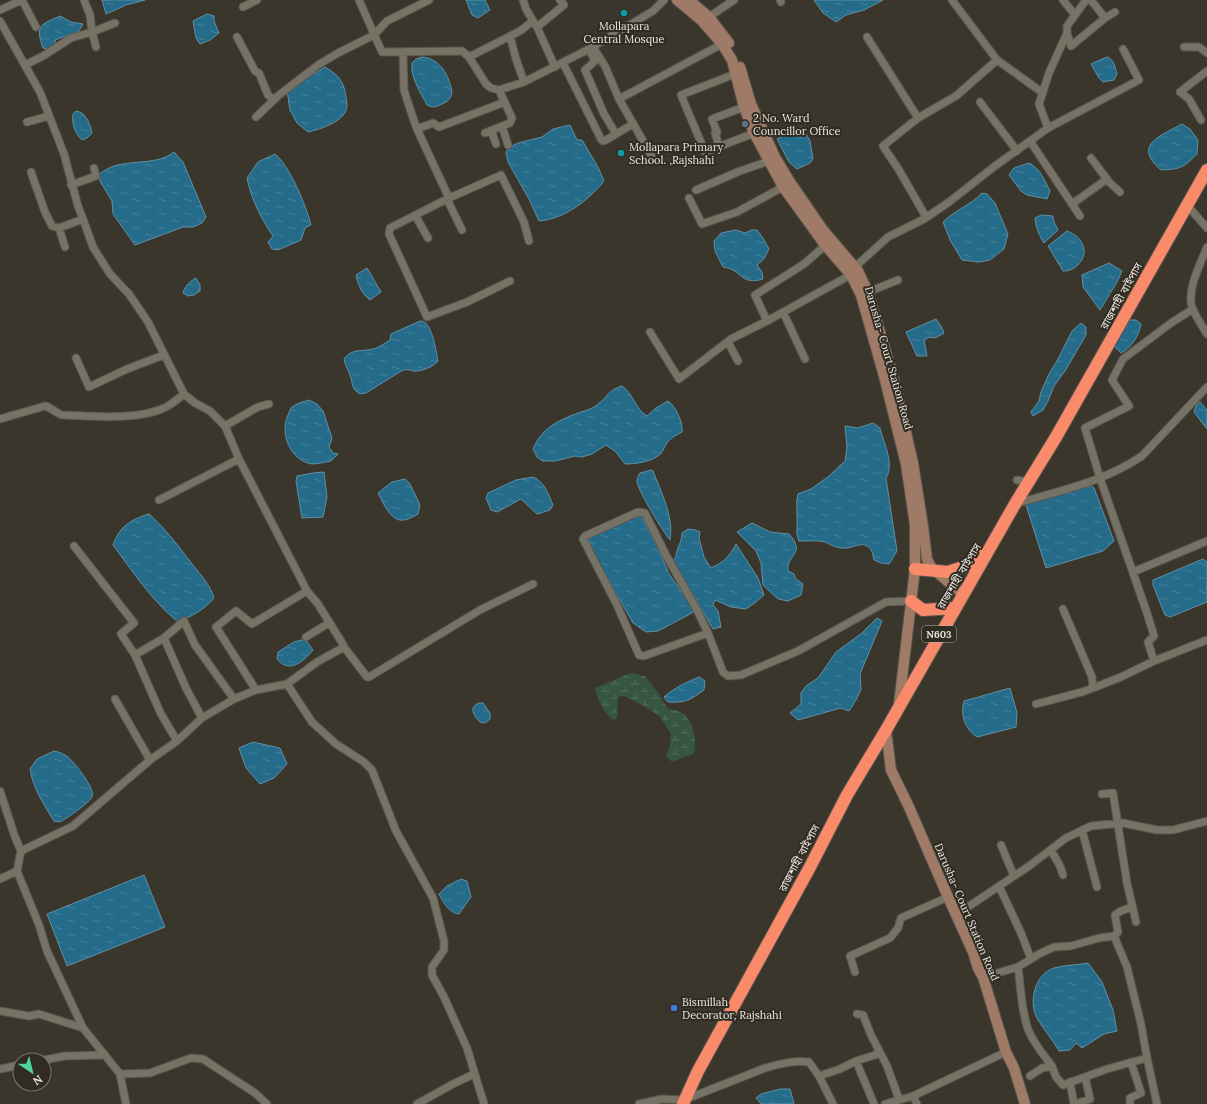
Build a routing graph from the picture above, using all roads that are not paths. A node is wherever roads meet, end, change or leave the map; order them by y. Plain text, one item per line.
1 (22, 0) edge
2 (84, 0) edge
3 (257, 0) edge
4 (359, 0) edge
5 (429, 0) edge
6 (523, 0) edge
7 (560, 0) edge
8 (664, 0) edge
9 (677, 0) edge
10 (689, 0) edge
11 (734, 0) edge
12 (952, 0) edge
13 (1064, 0) edge
14 (1086, 0) edge
15 (1091, 0) edge
16 (243, 7) dead end
17 (0, 10) edge
18 (1116, 12) dead end
19 (1075, 15) junction
20 (709, 17) junction
21 (1105, 18) junction
22 (115, 23) dead end
23 (535, 24) junction
24 (1, 25) edge
25 (36, 27) dead end
26 (92, 32) junction
27 (1067, 33) junction
28 (374, 35) junction
29 (510, 36) junction
30 (237, 37) dead end
31 (867, 37) dead end
32 (722, 44) junction
33 (96, 47) dead end
34 (1184, 47) dead end
35 (591, 48) junction
36 (1123, 49) dead end
37 (403, 52) junction
38 (1207, 52) edge
39 (469, 57) junction
40 (997, 60) junction
41 (563, 63) junction
42 (25, 65) junction
43 (555, 67) junction
44 (1207, 71) edge
45 (736, 74) junction
46 (524, 82) junction
47 (499, 90) junction
48 (1042, 93) junction
49 (274, 100) junction
50 (620, 100) junction
51 (504, 102) junction
52 (980, 102) dead end
53 (744, 107) junction
54 (49, 116) junction
55 (256, 117) dead end
56 (918, 118) junction
57 (1201, 120) dead end
58 (27, 122) dead end
59 (633, 124) junction
60 (502, 126) junction
61 (1048, 128) junction
62 (417, 129) junction
63 (758, 132) junction
64 (616, 134) junction
65 (1030, 141) junction
66 (496, 144) dead end
67 (508, 145) dead end
68 (720, 146) junction
69 (1017, 151) junction
70 (1092, 158) dead end
71 (654, 160) dead end
72 (769, 161) junction
73 (94, 168) dead end
74 (1207, 170) edge
75 (31, 172) dead end
76 (1107, 179) junction
77 (71, 185) junction
78 (784, 187) junction
79 (696, 190) dead end
80 (1120, 192) dead end
81 (689, 198) dead end
82 (448, 199) junction
83 (1072, 204) junction
84 (1187, 206) junction
85 (415, 215) junction
86 (1080, 216) dead end
87 (926, 217) junction
88 (84, 218) junction
89 (59, 228) junction
90 (1207, 228) edge
91 (462, 230) dead end
92 (428, 238) dead end
93 (529, 241) dead end
94 (828, 243) junction
95 (65, 247) dead end
96 (1207, 247) edge
97 (855, 271) junction
98 (510, 280) dead end
99 (898, 280) dead end
100 (868, 292) junction
101 (1193, 309) junction
102 (783, 312) junction
103 (767, 321) junction
104 (650, 332) dead end
105 (1207, 334) edge
106 (728, 342) junction
107 (164, 355) junction
108 (76, 358) dead end
109 (805, 359) dead end
110 (738, 360) dead end
111 (1207, 387) edge
112 (184, 394) junction
113 (269, 404) dead end
114 (0, 419) edge
115 (225, 426) junction
116 (239, 459) junction
117 (1100, 478) junction
118 (159, 500) dead end
119 (1014, 504) junction
120 (1207, 541) edge
121 (74, 546) dead end
122 (989, 550) junction
123 (915, 569) junction
124 (935, 571) junction
125 (1132, 572) junction
126 (533, 584) dead end
127 (308, 591) junction
128 (962, 594) junction
129 (911, 601) junction
130 (954, 608) junction
131 (1063, 609) dead end
132 (329, 623) junction
133 (708, 633) junction
134 (306, 637) dead end
135 (164, 638) junction
136 (1207, 640) edge
137 (344, 647) junction
138 (135, 655) junction
139 (1154, 660) junction
140 (287, 684) junction
141 (1093, 688) junction
142 (256, 690) junction
143 (234, 698) junction
144 (115, 699) dead end
145 (1036, 704) dead end
146 (899, 705) junction
147 (202, 718) junction
148 (886, 730) junction
149 (176, 741) junction
150 (150, 760) junction
151 (0, 791) edge
152 (1102, 794) dead end
153 (1207, 821) edge
154 (1118, 824) junction
155 (1082, 830) junction
156 (1001, 845) dead end
157 (1051, 850) junction
158 (21, 851) junction
159 (17, 871) junction
160 (1063, 875) dead end
161 (1014, 876) junction
162 (0, 879) edge
163 (999, 886) junction
164 (1097, 887) dead end
165 (948, 897) junction
166 (1132, 907) junction
167 (956, 915) junction
168 (1136, 922) dead end
169 (1114, 936) junction
170 (1031, 959) junction
171 (1018, 967) junction
172 (855, 972) dead end
173 (983, 977) junction
174 (0, 1011) edge
175 (857, 1014) dead end
176 (83, 1028) junction
177 (879, 1051) junction
178 (1006, 1052) junction
179 (104, 1055) junction
180 (52, 1058) edge
181 (1147, 1058) junction
182 (856, 1061) junction
183 (1131, 1062) junction
184 (1052, 1066) junction
185 (12, 1067) edge
186 (0, 1069) edge
187 (120, 1074) junction
188 (474, 1074) junction
189 (819, 1076) junction
190 (1030, 1076) dead end
191 (1085, 1077) junction
192 (1070, 1082) junction
193 (913, 1096) junction
194 (899, 1100) junction
195 (684, 1102) edge
196 (126, 1104) edge
197 (267, 1104) edge
198 (417, 1104) edge
199 (484, 1104) edge
200 (639, 1104) edge
201 (833, 1104) edge
202 (874, 1104) edge
203 (885, 1104) edge
204 (917, 1104) edge
205 (1025, 1104) edge
206 (1075, 1104) edge
207 (1130, 1104) edge
208 (1157, 1104) edge

1 - 17 street
1 - 25 street
2 - 26 street
3 - 16 street
4 - 28 street
5 - 28 street
6 - 23 street
7 - 23 street
8 - 35 street
9 - 32 street, Darusha- Court Station Road
10 - 20 street, Darusha- Court Station Road
11 - 20 street
12 - 40 street
13 - 19 street
14 - 19 street
15 - 21 street
18 - 21 street
19 - 27 street
20 - 63 street, Darusha- Court Station Road
21 - 27 street
22 - 26 street
23 - 29 street
23 - 43 street
24 - 42 street
26 - 33 street
26 - 42 street
27 - 48 street
28 - 37 street
28 - 49 street
29 - 39 street
29 - 46 street
30 - 49 street
31 - 56 street
32 - 45 street, Darusha- Court Station Road
32 - 50 street
34 - 38 street
35 - 41 street
35 - 50 street
35 - 64 street
36 - 61 street
37 - 39 street
37 - 62 street
39 - 47 street
40 - 48 street
40 - 56 street
41 - 43 street
41 - 64 street
42 - 54 street
43 - 46 street
44 - 57 street
45 - 53 street, Darusha- Court Station Road
45 - 68 street
46 - 47 street
47 - 51 street
48 - 61 street
49 - 55 street
50 - 59 street
51 - 60 street
51 - 62 street
52 - 69 street
53 - 63 street, Darusha- Court Station Road
53 - 68 street
54 - 58 street
54 - 77 street
56 - 87 street
59 - 64 street
59 - 71 street
60 - 66 street
60 - 67 street
61 - 65 street
62 - 82 street
63 - 68 street
63 - 72 street, Darusha- Court Station Road
63 - 94 street, Darusha- Court Station Road
65 - 69 street
65 - 83 street
69 - 87 street
70 - 76 street
72 - 78 street, Darusha- Court Station Road
72 - 79 street
73 - 77 street
74 - 84 highway, রাজশাহী বাইপাস / N603
75 - 89 street
76 - 80 street
76 - 83 street
77 - 88 street
78 - 81 street
78 - 94 street, Darusha- Court Station Road
82 - 85 street
82 - 91 street
82 - 93 street
83 - 86 street
84 - 90 street
84 - 119 highway, রাজশাহী বাইপাস / N603
85 - 92 street
85 - 98 street
87 - 97 street
88 - 89 street
88 - 107 street
89 - 95 street
94 - 97 street, Darusha- Court Station Road
94 - 103 street
96 - 101 street
97 - 100 street, Darusha- Court Station Road
97 - 102 street
97 - 123 street, Darusha- Court Station Road
99 - 100 street
100 - 124 street, Darusha- Court Station Road
101 - 105 street
101 - 117 street
102 - 103 street
102 - 109 street
103 - 106 street
104 - 106 street
106 - 110 street
107 - 108 street
107 - 112 street
111 - 117 street
112 - 114 street
112 - 115 street
113 - 115 street
115 - 116 street
116 - 118 street
116 - 127 street
117 - 119 street
117 - 125 street
119 - 122 highway, রাজশাহী বাইপাস / N603
120 - 125 street
121 - 138 street
122 - 124 highway
122 - 128 highway, রাজশাহী বাইপাস / N603
123 - 124 highway
123 - 129 street, Darusha- Court Station Road
124 - 128 street, Darusha- Court Station Road
125 - 139 street
126 - 137 street
127 - 132 street
127 - 142 street
128 - 130 highway, রাজশাহী বাইপাস / N603
129 - 130 highway
129 - 133 street
129 - 146 street, Darusha- Court Station Road
130 - 146 highway, রাজশাহী বাইপাস / N603
131 - 141 street
132 - 134 street
132 - 137 street
133 - 133 street
135 - 138 street
135 - 143 street
135 - 147 street
136 - 139 street
137 - 140 street
138 - 149 street
139 - 141 street
140 - 142 street
140 - 188 street
141 - 145 street
142 - 143 street
143 - 147 street
144 - 150 street
146 - 148 highway, রাজশাহী বাইপাস / N603
147 - 149 street
148 - 165 street, Darusha- Court Station Road
148 - 195 highway, রাজশাহী বাইপাস / N603
149 - 150 street
150 - 158 street
151 - 158 street
152 - 154 street
153 - 154 street
154 - 155 street
154 - 166 street
155 - 157 street
155 - 164 street
156 - 161 street
157 - 160 street
157 - 161 street
158 - 159 street
159 - 162 street
159 - 176 street
161 - 163 street
163 - 167 street
163 - 170 street
165 - 167 street, Darusha- Court Station Road
165 - 172 street
166 - 168 street
166 - 169 street
167 - 173 street, Darusha- Court Station Road
169 - 170 street
169 - 181 street
170 - 171 street
171 - 173 street
171 - 184 street
173 - 178 street, Darusha- Court Station Road
174 - 176 street
175 - 177 street
176 - 179 street
177 - 182 street
177 - 194 street
178 - 193 street
178 - 205 street, Darusha- Court Station Road
179 - 180 street
179 - 187 street
181 - 183 street
181 - 208 street
182 - 189 street
182 - 202 street
183 - 191 street
183 - 207 street
184 - 190 street
184 - 192 street
185 - 186 street
187 - 196 street
187 - 197 street
188 - 198 street
188 - 199 street
189 - 195 street
189 - 201 street
191 - 192 street
191 - 206 street
192 - 206 street
193 - 194 street
193 - 204 street
194 - 203 street
195 - 200 street

